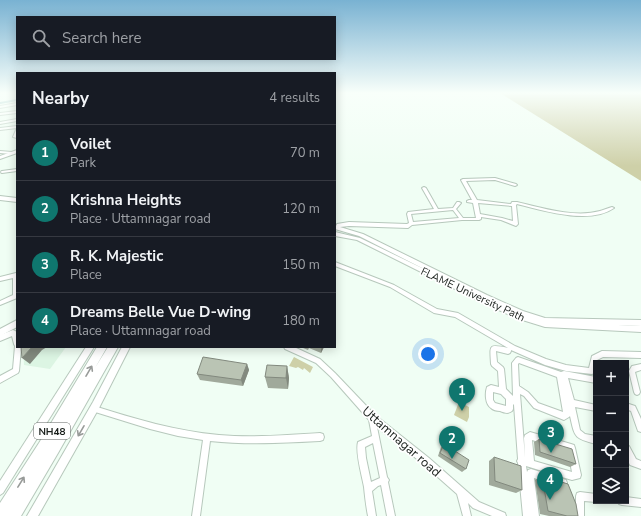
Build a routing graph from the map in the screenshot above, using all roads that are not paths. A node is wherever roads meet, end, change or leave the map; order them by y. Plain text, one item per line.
1 (3, 117) edge
2 (16, 119) edge
3 (16, 127) edge
4 (0, 129) edge
5 (16, 151) edge
6 (0, 155) edge
7 (16, 170) edge
8 (2, 172) dead end
9 (515, 185) dead end
10 (424, 188) dead end
11 (0, 198) edge
12 (16, 200) edge
13 (469, 201) dead end
14 (475, 201) junction
15 (459, 203) dead end
16 (514, 203) junction
17 (612, 208) dead end
18 (454, 209) junction
19 (436, 210) junction
20 (478, 216) junction
21 (462, 219) junction
22 (411, 224) junction
23 (336, 227) edge
24 (349, 233) junction
25 (336, 234) edge
26 (336, 264) edge
27 (0, 279) edge
28 (0, 303) edge
29 (546, 322) junction
30 (641, 323) edge
31 (16, 324) edge
32 (641, 328) edge
33 (0, 333) edge
34 (0, 338) edge
35 (16, 339) edge
36 (18, 348) edge
37 (89, 348) edge
38 (101, 348) edge
39 (112, 348) edge
40 (125, 348) edge
41 (289, 348) edge
42 (508, 351) dead end
43 (641, 355) edge
44 (641, 367) edge
45 (593, 379) edge
46 (0, 380) edge
47 (516, 388) junction
48 (502, 391) junction
49 (637, 392) dead end
50 (509, 397) junction
51 (517, 403) junction
52 (571, 403) junction
53 (593, 407) edge
54 (629, 407) edge
55 (94, 409) junction
56 (372, 418) junction
57 (641, 428) edge
58 (320, 437) dead end
59 (207, 438) junction
60 (376, 438) junction
61 (593, 439) edge
62 (629, 454) edge
63 (521, 460) junction
64 (530, 463) junction
65 (641, 465) edge
66 (385, 480) junction
67 (567, 487) edge
68 (0, 490) edge
69 (368, 490) junction
70 (461, 493) junction
71 (593, 498) edge
72 (629, 502) edge
73 (641, 503) edge
74 (0, 515) edge
75 (13, 516) edge
76 (32, 516) edge
77 (196, 516) edge
78 (372, 516) edge
79 (391, 516) edge
80 (467, 516) edge
81 (502, 516) edge
82 (527, 516) edge
83 (535, 516) edge
84 (580, 516) edge

1 - 2 street
3 - 4 street
5 - 6 street
7 - 8 street
9 - 14 street
10 - 19 street
11 - 12 street
13 - 14 street
14 - 16 street
14 - 20 street
15 - 18 street
16 - 17 street
16 - 20 street
18 - 19 street
18 - 21 street
19 - 22 street
20 - 21 street
21 - 22 street
22 - 23 street
23 - 24 street
24 - 25 street, FLAME University Path
24 - 29 street, FLAME University Path
26 - 43 street
27 - 28 street
29 - 30 street, FLAME University Path
29 - 32 street, FLAME University Path
31 - 33 street
34 - 35 street
36 - 46 street
37 - 68 street
74 -> 38 highway, NH48
39 - 75 highway, NH48
40 - 55 street
41 - 56 street, Uttamnagar road
42 - 48 street
44 - 49 street
45 - 52 street
47 - 47 street
47 - 51 street
48 - 50 street
48 - 50 street
50 - 51 street
51 - 63 street
52 - 53 street
52 - 61 street
54 - 57 street
55 - 59 street
55 -> 76 street
56 - 60 street
56 - 70 street, Uttamnagar road
58 - 59 street
59 - 77 street
60 - 66 street
60 - 69 street
62 - 65 street
63 - 64 street
63 - 82 street
64 - 64 street
66 - 69 street
66 - 79 street
67 - 83 street
69 - 78 street
70 - 80 street
70 - 81 street, Uttamnagar road
71 - 84 street
72 - 73 street

